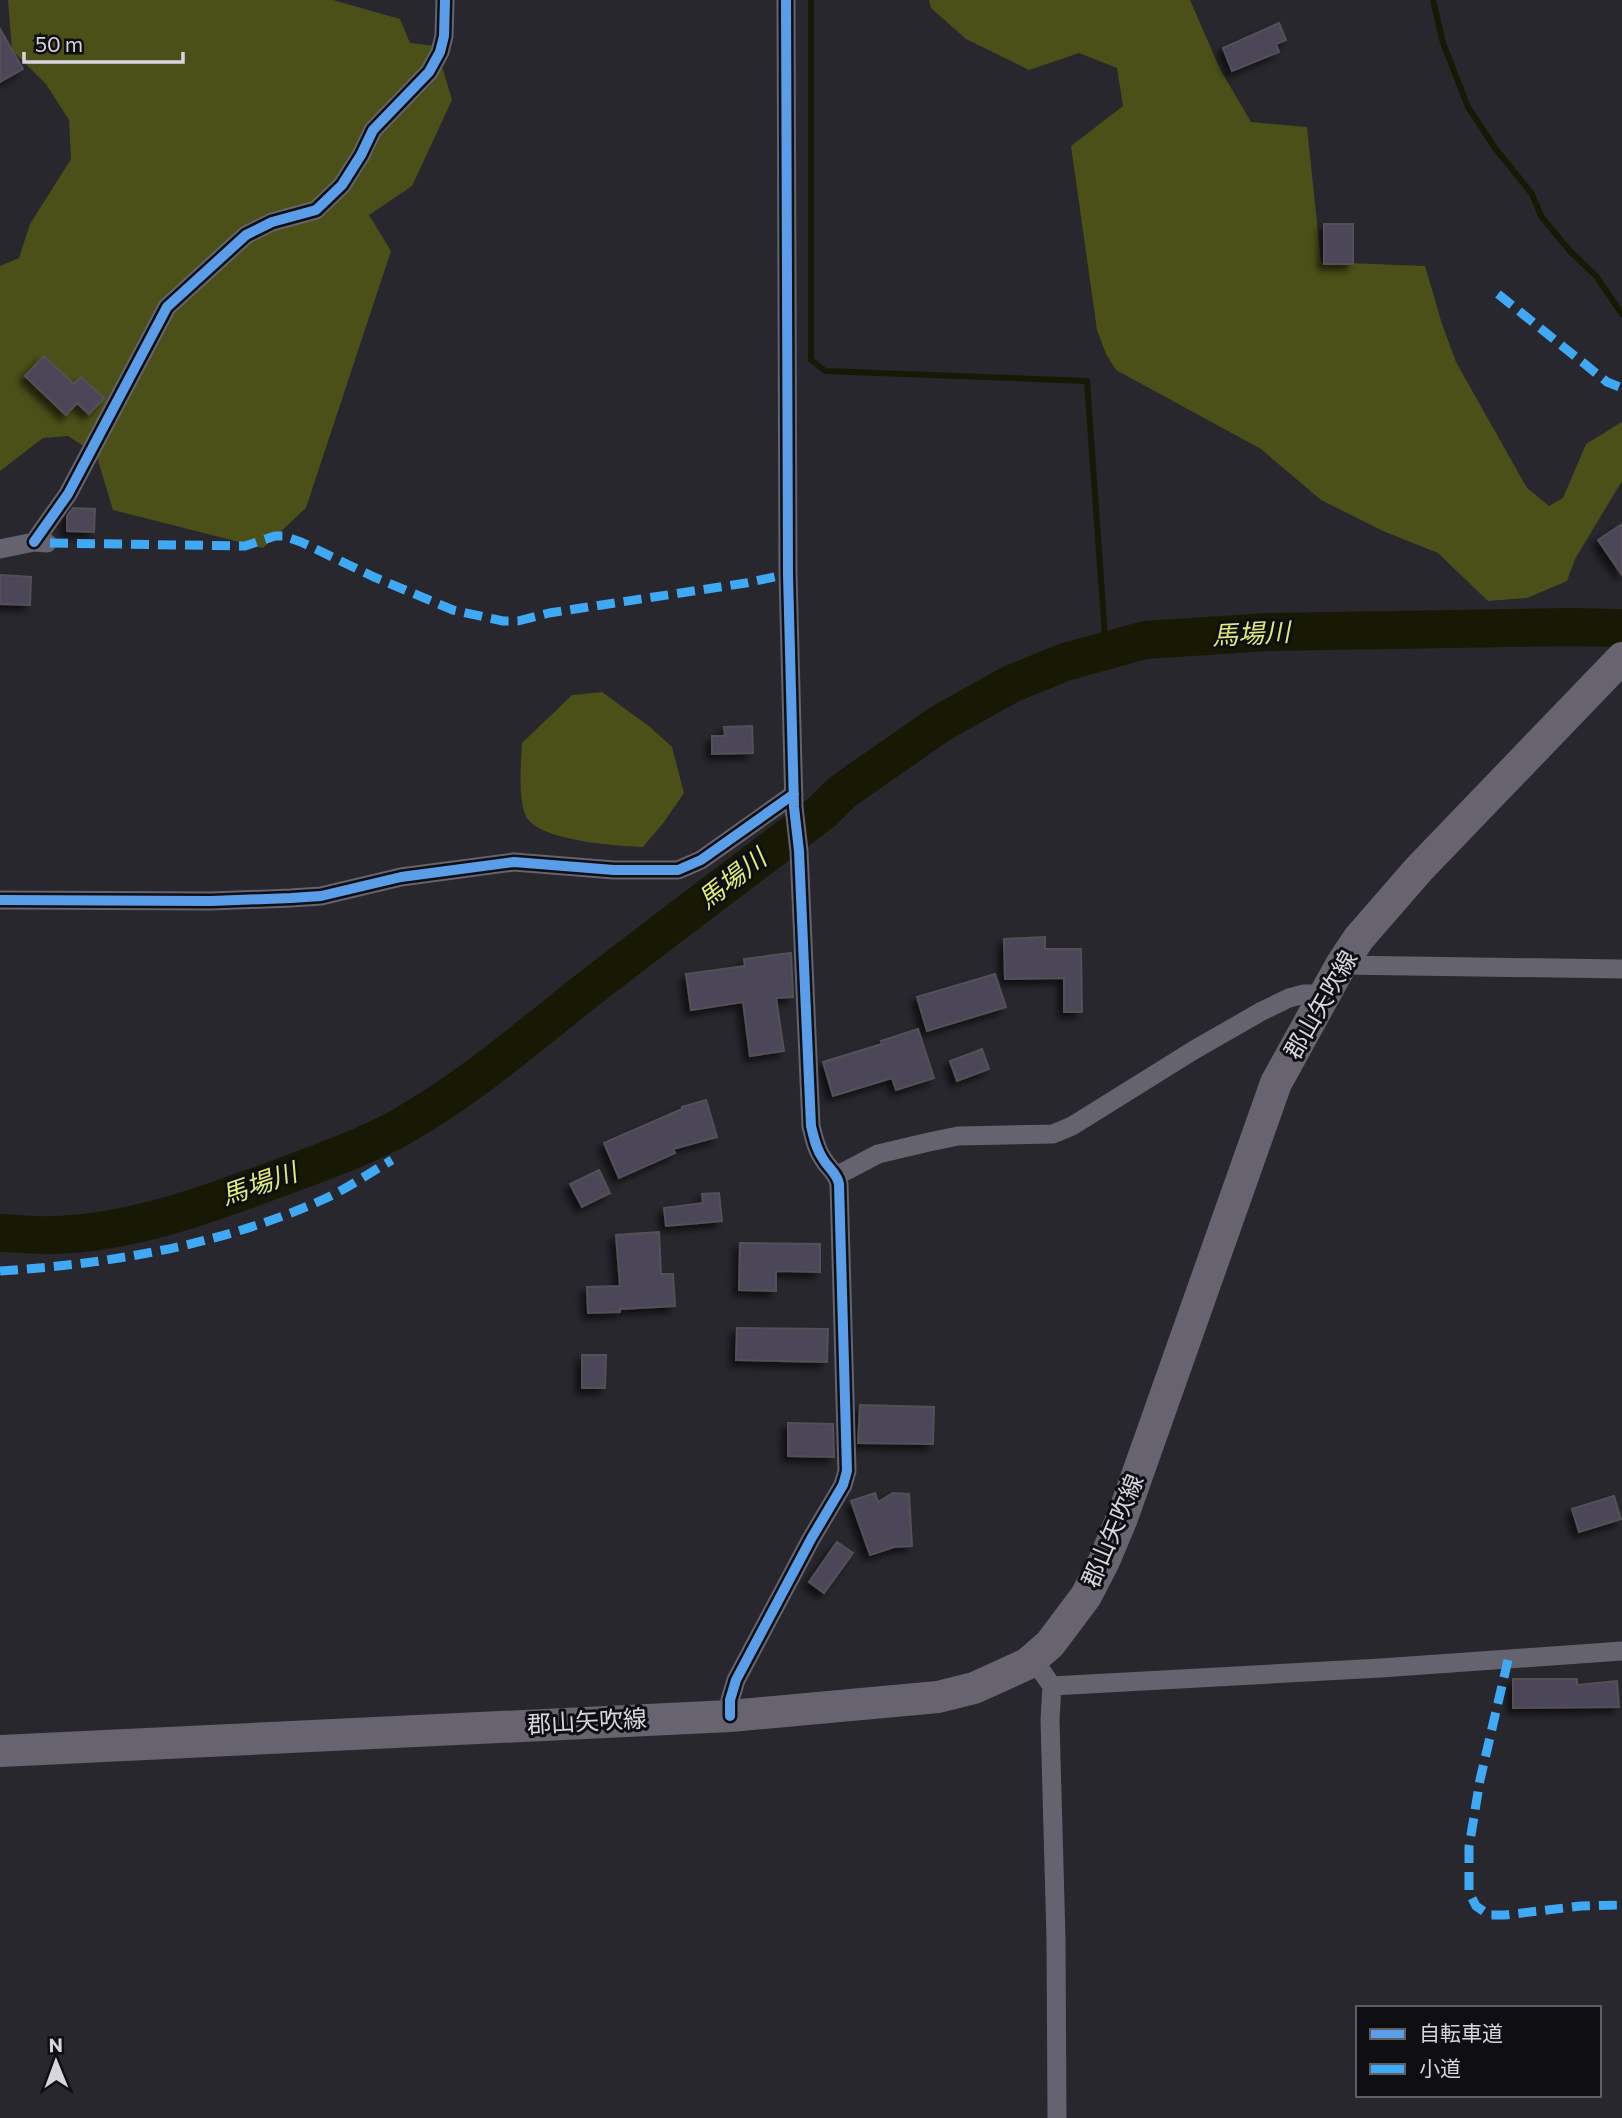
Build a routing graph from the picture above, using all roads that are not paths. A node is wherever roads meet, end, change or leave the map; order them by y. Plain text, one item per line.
1 (445, 0) edge
2 (786, 0) edge
3 (0, 549) edge
4 (1622, 658) edge
5 (794, 801) junction
6 (0, 900) edge
7 (1341, 965) junction
8 (1622, 969) edge
9 (1326, 994) junction
10 (838, 1175) junction
11 (1622, 1651) edge
12 (1033, 1659) junction
13 (1052, 1686) junction
14 (730, 1716) junction
15 (0, 1751) edge
16 (1057, 2118) edge

1 - 3 street
2 - 5 street
4 - 7 main road, 郡山矢吹線
5 - 6 street
5 - 10 street
7 - 8 street
7 - 9 main road, 郡山矢吹線
9 - 10 street
9 - 12 main road, 郡山矢吹線
10 - 14 street
11 - 13 street
12 - 13 street
12 - 14 main road, 郡山矢吹線
13 - 16 street
14 - 15 main road, 郡山矢吹線

